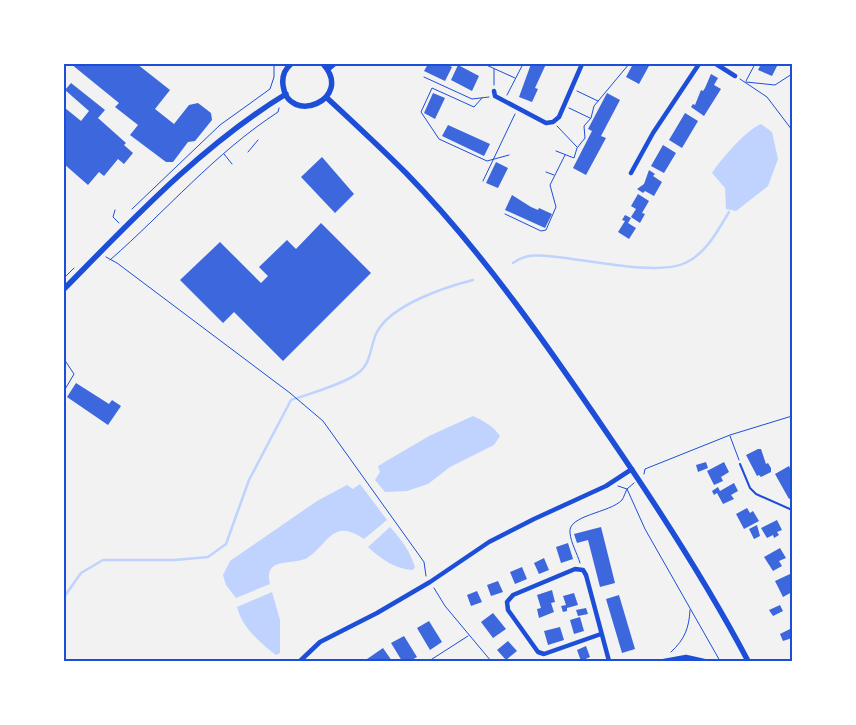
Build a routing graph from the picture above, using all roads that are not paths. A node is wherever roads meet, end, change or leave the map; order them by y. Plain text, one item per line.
1 (288, 64) edge
2 (334, 64) edge
3 (582, 64) edge
4 (699, 64) edge
5 (716, 64) edge
6 (325, 66) edge
7 (735, 76) dead end
8 (286, 94) junction
9 (495, 94) road end
10 (326, 97) junction
11 (631, 173) dead end
12 (64, 289) edge
13 (740, 464) road end
14 (632, 469) junction
15 (792, 510) edge
16 (601, 634) junction
17 (300, 661) edge
18 (609, 661) edge
19 (664, 661) edge
20 (704, 661) edge
21 (748, 661) edge

1 - 8 street
2 - 6 street
3 - 9 street
4 - 11 street
5 - 7 street
6 - 10 street
8 - 10 street
8 - 12 street
10 - 14 street
13 - 15 lane
14 - 17 street
14 - 21 street
16 - 16 street
16 - 18 street
19 - 20 street

